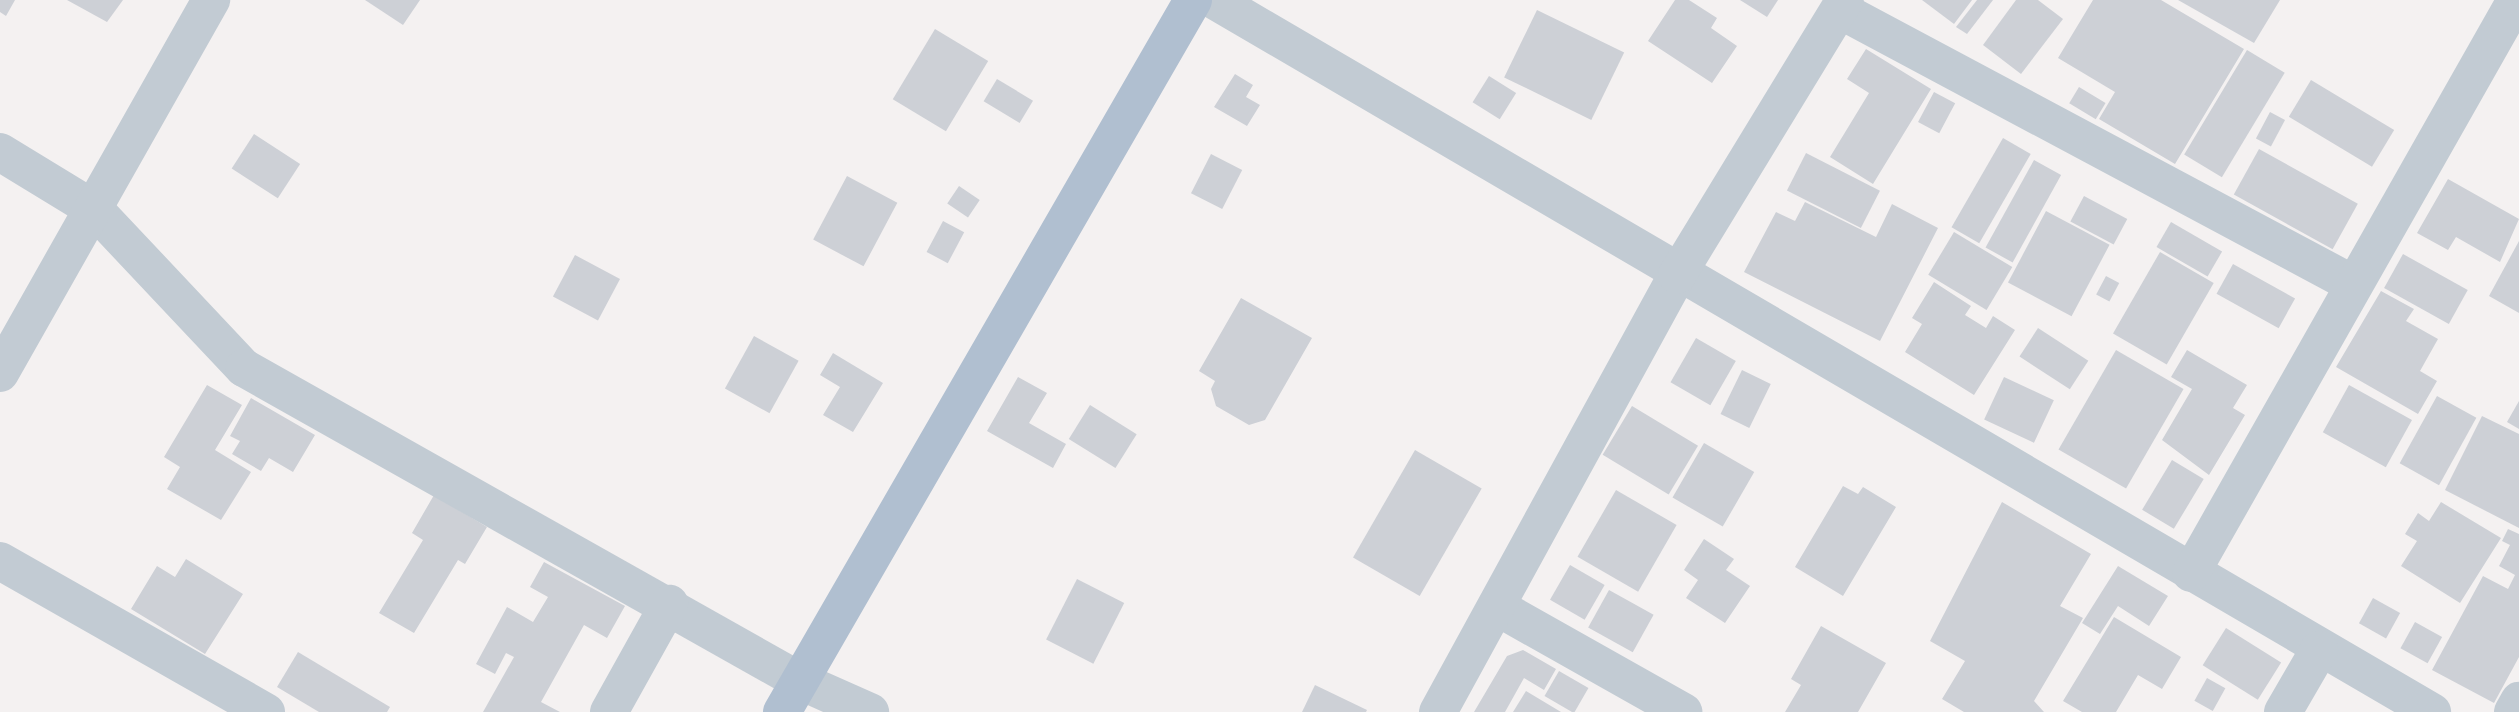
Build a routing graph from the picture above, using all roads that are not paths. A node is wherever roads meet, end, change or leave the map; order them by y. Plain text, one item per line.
1 (211, 0) edge
2 (1193, 0) edge
3 (1214, 0) edge
4 (2516, 0) edge
5 (1842, 5) edge
6 (0, 152) edge
7 (95, 210) junction
8 (1677, 275) junction
9 (2353, 284) junction
10 (0, 373) edge
11 (0, 561) edge
12 (2191, 573) junction
13 (669, 604) junction
14 (1497, 607) junction
15 (2319, 650) junction
16 (790, 696) edge
17 (2519, 701) edge
18 (266, 712) edge
19 (609, 712) edge
20 (870, 712) edge
21 (1438, 712) edge
22 (1683, 712) edge
23 (2283, 712) edge
24 (2432, 712) edge
25 (2512, 712) edge

1 - 7 street
2 - 16 main road
3 - 8 street
4 - 9 street
5 - 8 street
5 - 9 street
6 - 7 street
7 - 10 street
7 - 13 street
8 - 12 street
8 - 14 street
9 - 12 street
11 - 18 street
12 - 15 street
13 - 16 street
13 - 19 street
14 - 21 street
14 - 22 street
15 - 23 street
15 - 24 street
16 - 20 street
17 - 25 street

